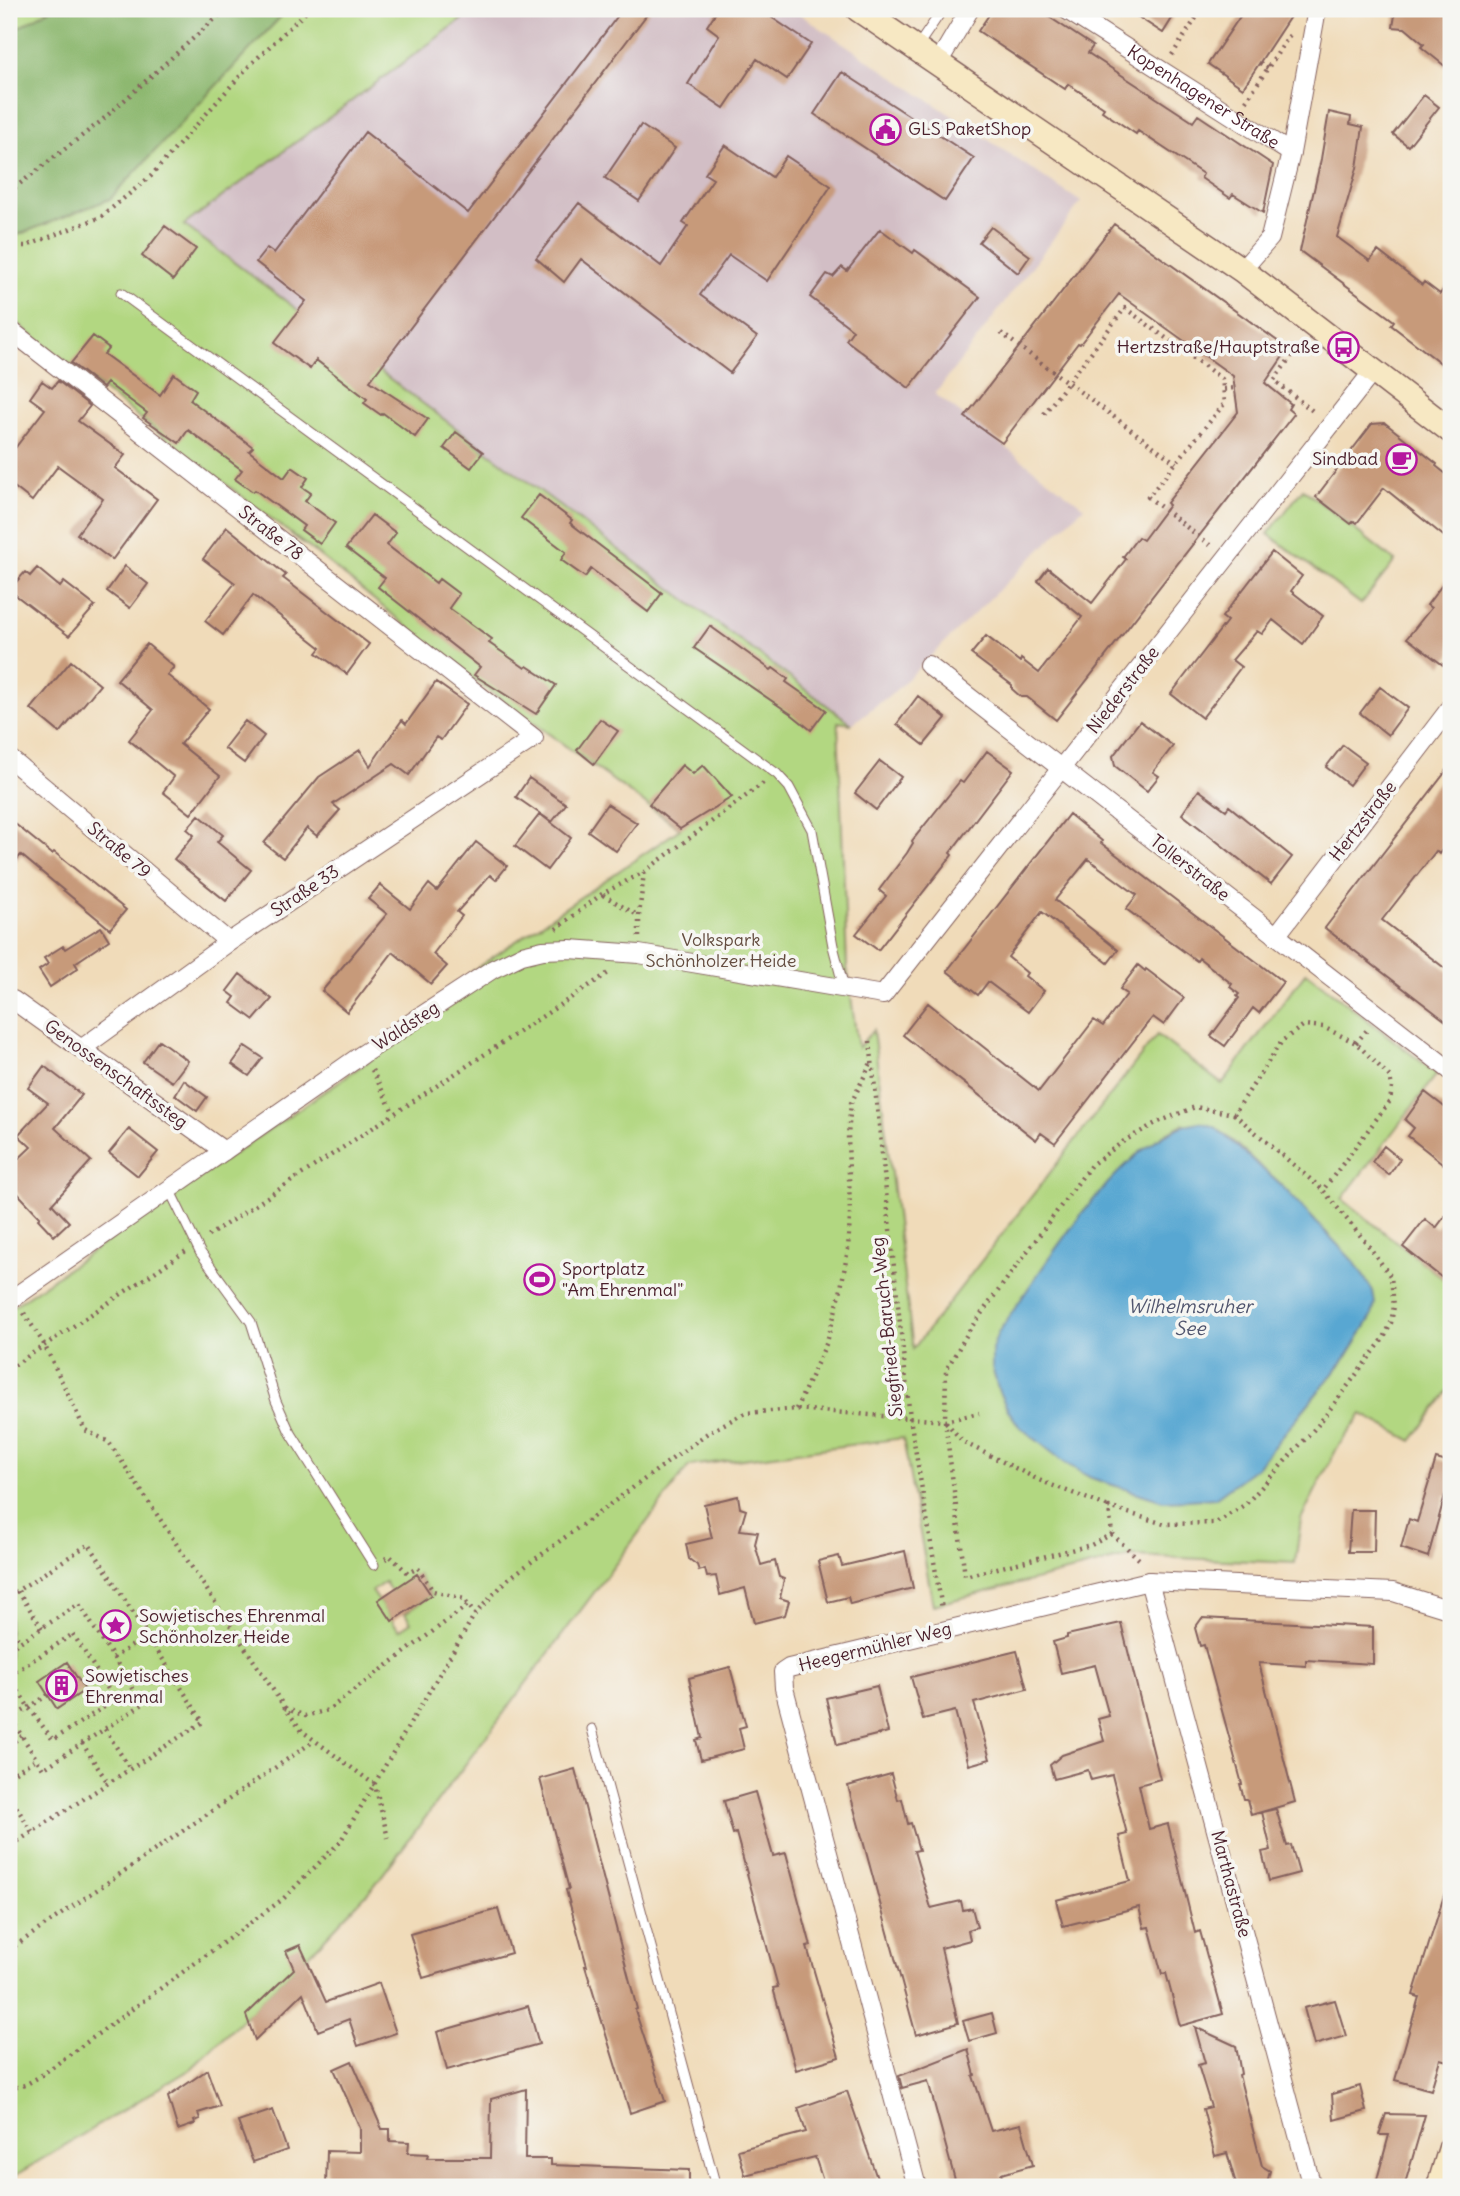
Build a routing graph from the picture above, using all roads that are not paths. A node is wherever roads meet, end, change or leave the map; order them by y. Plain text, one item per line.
1 (858, 9) edge
2 (943, 9) edge
3 (970, 9) edge
4 (1065, 9) edge
5 (1315, 9) edge
6 (916, 48) junction
7 (938, 63) junction
8 (1291, 153) junction
9 (1242, 270) junction
10 (121, 293) dead end
11 (9, 329) edge
12 (1374, 370) junction
13 (1451, 430) edge
14 (928, 665) dead end
15 (1451, 708) edge
16 (534, 738) joint
17 (9, 758) edge
18 (1062, 768) junction
19 (1276, 936) junction
20 (229, 942) junction
21 (845, 990) junction
22 (866, 993) joint
23 (9, 1004) edge
24 (81, 1049) junction
25 (1451, 1071) edge
26 (224, 1151) junction
27 (169, 1189) junction
28 (12, 1299) edge
29 (374, 1565) road end
30 (1149, 1581) junction
31 (1451, 1610) edge
32 (592, 1729) dead end
33 (1451, 2148) edge
34 (716, 2187) edge
35 (917, 2187) edge
36 (1312, 2187) edge
37 (1439, 2187) edge

1 - 6 main road
2 - 6 lane
3 - 7 street
4 - 8 street, Kopenhagener Straße
5 - 8 street, Kopenhagener Straße
6 - 7 main road
7 - 9 main road
8 - 9 street
9 - 12 main road
10 - 21 lane
11 - 16 street, Straße 78
12 - 13 main road
12 - 18 street, Niederstraße
14 - 18 street, Tollerstraße
15 - 19 street, Hertzstraße
16 - 20 street, Straße 33
17 - 20 street, Straße 79
18 - 19 street, Tollerstraße
18 - 22 street, Niederstraße
19 - 25 street, Tollerstraße
20 - 24 street, Straße 33
21 - 22 street, Waldsteg
21 - 26 street, Waldsteg
23 - 24 street, Genossenschaftssteg
24 - 26 street, Genossenschaftssteg
26 - 27 street, Waldsteg
27 - 28 street, Waldsteg
27 - 29 lane
30 - 31 street, Heegermühler Weg
30 - 35 street, Heegermühler Weg
30 - 36 street, Marthastraße
32 - 34 lane
33 - 37 main road

